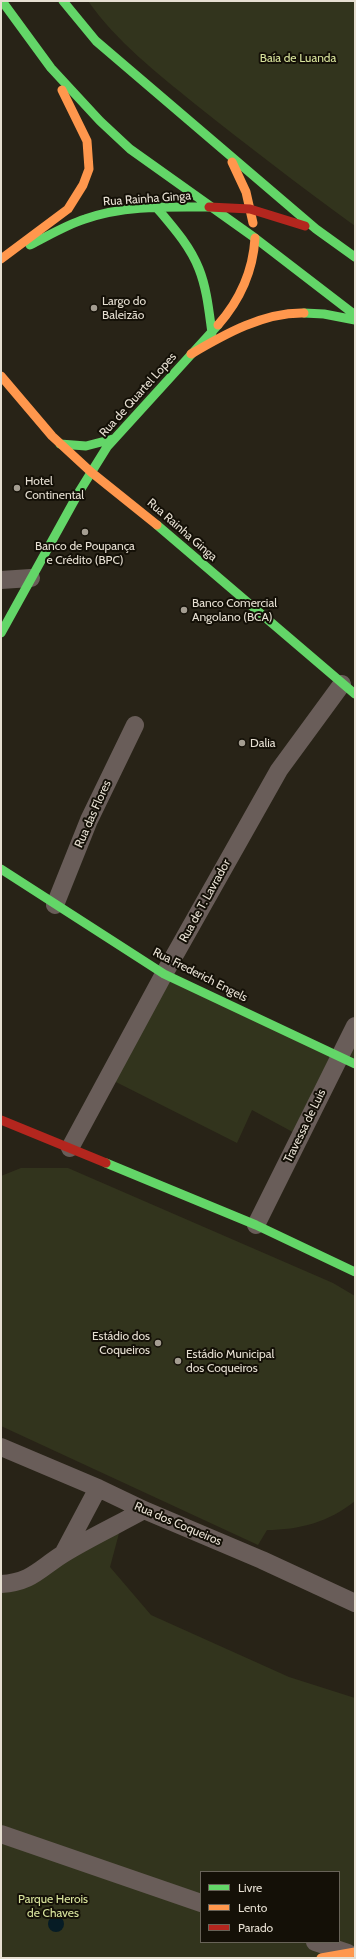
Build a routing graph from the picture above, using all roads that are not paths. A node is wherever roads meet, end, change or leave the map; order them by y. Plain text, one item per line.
1 (2, 1) edge
2 (63, 1) edge
3 (51, 68) junction
4 (218, 145) junction
5 (209, 207) junction
6 (157, 208) junction
7 (250, 209) junction
8 (316, 229) junction
9 (255, 238) junction
10 (355, 257) edge
11 (1, 259) edge
12 (355, 315) edge
13 (355, 320) edge
14 (212, 333) junction
15 (191, 354) junction
16 (1, 376) edge
17 (113, 439) junction
18 (60, 444) junction
19 (91, 472) junction
20 (31, 578) junction
21 (1, 580) edge
22 (1, 633) edge
23 (349, 689) edge
24 (135, 725) dead end
25 (1, 869) edge
26 (55, 905) junction
27 (164, 974) junction
28 (355, 1026) edge
29 (347, 1060) edge
30 (1, 1120) edge
31 (70, 1148) junction
32 (256, 1225) junction
33 (355, 1272) edge
34 (1, 1447) edge
35 (98, 1488) junction
36 (144, 1510) junction
37 (63, 1554) junction
38 (1, 1584) edge
39 (355, 1603) edge
40 (1, 1834) edge
41 (200, 1903) edge
42 (318, 1943) edge
43 (350, 1955) edge
44 (321, 1958) edge

1 - 3 street
2 - 4 street
3 - 5 street
3 - 11 street
4 - 7 street, Rua de Quartel Lopes
4 - 8 street
5 - 6 street, Rua Rainha Ginga
5 - 7 street, Rua Rainha Ginga
5 - 9 street
6 - 11 street, Rua Rainha Ginga
6 - 14 street
7 - 8 street, Rua Rainha Ginga
7 - 9 street, Rua de Quartel Lopes
8 - 10 street
9 - 12 street
9 - 14 street, Rua de Quartel Lopes
13 - 15 street
14 - 15 street, Rua de Quartel Lopes
15 - 17 street, Rua de Quartel Lopes
16 - 18 street, Rua Rainha Ginga
17 - 18 street
17 - 19 street, Rua de Quartel Lopes
18 - 19 street, Rua Rainha Ginga
19 - 20 street, Rua de Quartel Lopes
19 - 23 street, Rua Rainha Ginga
20 - 21 street
20 - 22 street, Rua de Quartel Lopes
23 - 27 street, Rua de T. Lavrador
24 - 26 street, Rua das Flores
25 - 26 street, Rua Frederich Engels
26 - 27 street, Rua Frederich Engels
27 - 29 street, Rua Frederich Engels
27 - 31 street, Rua de T. Lavrador
28 - 29 street, Travessa de Luis
29 - 32 street, Travessa de Luis
30 - 31 street
31 - 32 street
32 - 33 street
34 - 35 street, Rua dos Coqueiros
35 - 36 street, Rua dos Coqueiros
35 - 37 street
36 - 37 street
36 - 39 street, Rua dos Coqueiros
37 - 38 street
40 - 41 street
42 - 43 street
43 - 44 street

